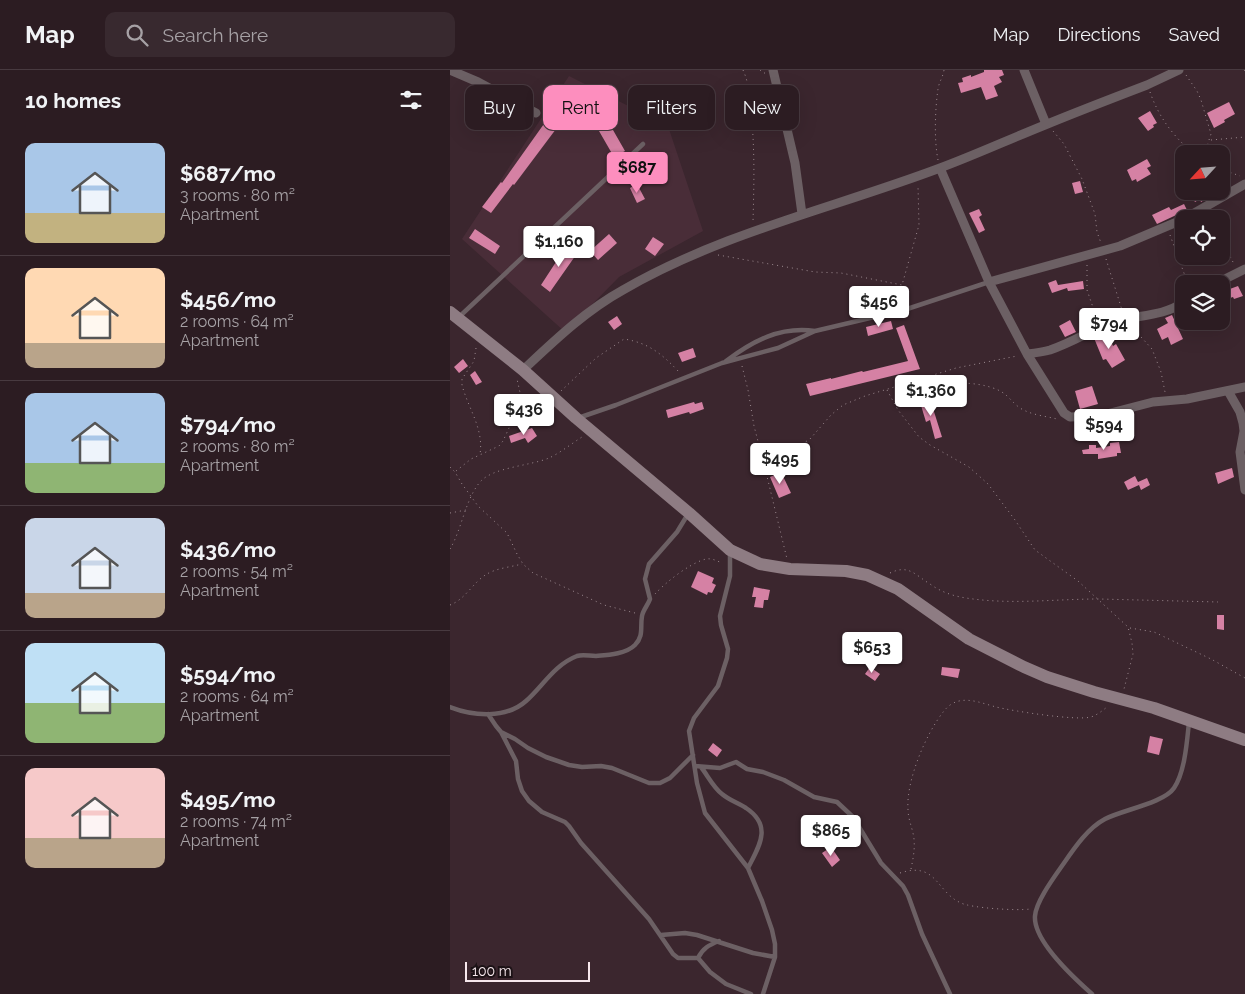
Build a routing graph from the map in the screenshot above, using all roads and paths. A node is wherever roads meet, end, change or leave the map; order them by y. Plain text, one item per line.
1 (450, 70) edge
2 (743, 70) edge
3 (773, 70) edge
4 (944, 70) edge
5 (1024, 70) edge
6 (1181, 70) edge
7 (1147, 85) junction
8 (536, 113) dead end
9 (1046, 124) junction
10 (1245, 137) edge
11 (1210, 140) junction
12 (643, 144) dead end
13 (1184, 145) edge
14 (1206, 145) edge
15 (940, 168) junction
16 (1230, 172) edge
17 (917, 176) junction
18 (1245, 178) edge
19 (1245, 184) edge
20 (1200, 210) edge
21 (802, 214) junction
22 (1175, 224) edge
23 (1172, 225) junction
24 (752, 233) junction
25 (1103, 251) junction
26 (1230, 253) edge
27 (718, 255) dead end
28 (1090, 255) junction
29 (1241, 271) edge
30 (1185, 275) edge
31 (989, 282) junction
32 (902, 285) junction
33 (1175, 307) edge
34 (904, 310) junction
35 (454, 315) edge
36 (1125, 319) junction
37 (1101, 327) junction
38 (816, 331) junction
39 (478, 335) junction
40 (1027, 354) junction
41 (740, 357) junction
42 (722, 363) junction
43 (518, 367) junction
44 (684, 378) junction
45 (922, 378) junction
46 (1245, 387) edge
47 (887, 390) junction
48 (1228, 391) junction
49 (554, 398) junction
50 (1166, 400) junction
51 (1070, 417) junction
52 (576, 418) junction
53 (592, 431) junction
54 (479, 455) junction
55 (450, 467) edge
56 (455, 472) junction
57 (766, 473) junction
58 (1244, 490) edge
59 (472, 497) junction
60 (467, 510) junction
61 (689, 512) junction
62 (450, 513) edge
63 (450, 549) edge
64 (730, 550) junction
65 (523, 564) junction
66 (730, 566) junction
67 (790, 569) junction
68 (880, 580) junction
69 (650, 599) junction
70 (1098, 599) junction
71 (1218, 602) dead end
72 (450, 605) edge
73 (642, 614) junction
74 (1128, 628) junction
75 (1245, 678) edge
76 (1116, 698) junction
77 (450, 707) edge
78 (488, 714) junction
79 (1190, 720) junction
80 (501, 732) junction
81 (1245, 740) edge
82 (693, 754) junction
83 (695, 766) junction
84 (701, 766) junction
85 (748, 868) junction
86 (911, 869) junction
87 (892, 875) junction
88 (1038, 907) junction
89 (661, 935) junction
90 (719, 941) junction
91 (775, 956) junction
92 (698, 958) junction
93 (751, 994) edge
94 (763, 994) edge
95 (950, 994) edge
96 (1092, 994) edge

1 - 8 street
2 - 24 path
3 - 21 street
4 - 15 path
5 - 9 street
6 - 7 street
6 - 11 path
7 - 9 street
7 - 13 path
9 - 15 street
9 - 25 path
10 - 11 path
11 - 14 path
12 - 35 lane
15 - 17 street
15 - 31 street
16 - 18 path
17 - 21 street
17 - 32 path
19 - 20 street
21 - 24 street
22 - 23 street
23 - 25 street
23 - 30 path
24 - 43 street
25 - 28 street
25 - 36 path
26 - 29 path
27 - 32 path
28 - 31 street
28 - 37 path
31 - 34 lane
31 - 40 street
32 - 34 path
33 - 36 street
34 - 38 lane
35 - 39 main road
36 - 37 street
36 - 50 path
37 - 40 street
38 - 41 lane
38 - 42 lane
39 - 43 main road
39 - 54 path
40 - 45 path
40 - 51 street
41 - 42 lane
41 - 57 path
42 - 44 lane
43 - 49 main road
43 - 54 path
44 - 49 path
44 - 52 lane
45 - 47 path
45 - 51 path
46 - 48 street
47 - 57 path
47 - 70 path
48 - 50 street
48 - 58 street
49 - 52 main road
50 - 51 street
52 - 53 main road
53 - 59 path
53 - 61 main road
54 - 56 path
55 - 56 path
56 - 59 path
57 - 67 path
59 - 60 path
59 - 65 path
60 - 62 path
60 - 63 path
61 - 64 main road
61 - 69 lane
64 - 66 lane
64 - 67 main road
65 - 72 path
65 - 73 path
66 - 69 path
66 - 82 lane
67 - 68 main road
68 - 70 path
68 - 76 main road
69 - 73 lane
70 - 71 path
70 - 74 path
73 - 78 lane
74 - 75 path
74 - 76 path
76 - 79 main road
76 - 86 path
77 - 78 lane
78 - 80 lane
79 - 81 main road
79 - 88 lane
80 - 82 lane
80 - 89 lane
82 - 83 lane
83 - 84 lane
83 - 85 lane
84 - 85 lane
84 - 87 lane
85 - 91 lane
86 - 87 path
86 - 88 path
87 - 95 lane
88 - 96 lane
89 - 90 lane
89 - 92 lane
90 - 91 lane
90 - 92 lane
91 - 94 lane
92 - 93 lane

